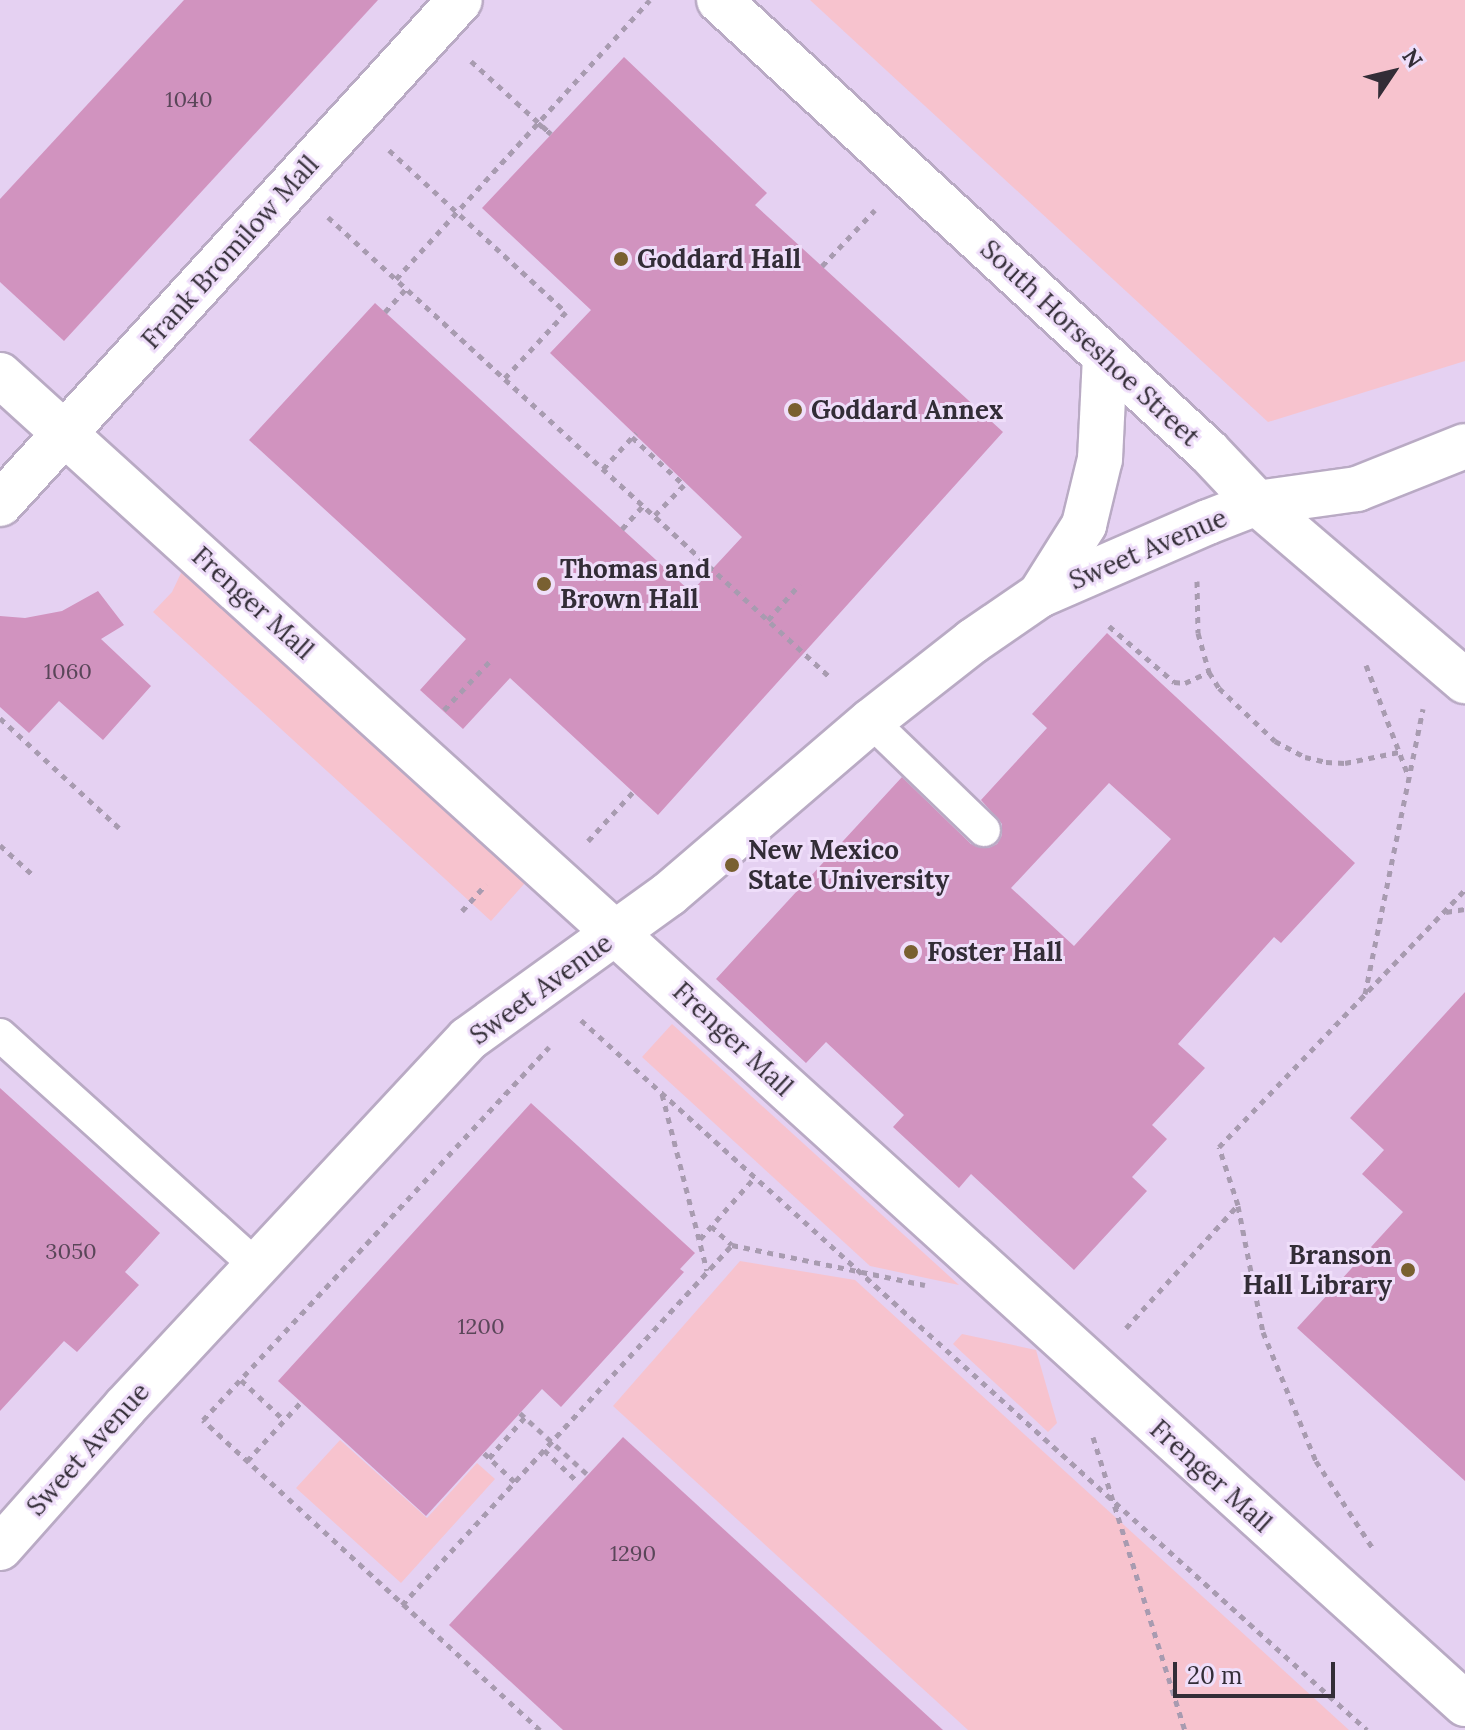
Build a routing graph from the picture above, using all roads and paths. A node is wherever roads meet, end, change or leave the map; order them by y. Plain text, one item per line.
1 (650, 0) edge
2 (719, 0) edge
3 (448, 14) edge
4 (353, 117) junction
5 (538, 123) junction
6 (292, 184) junction
7 (884, 200) dead end
8 (457, 212) junction
9 (822, 266) dead end
10 (396, 279) junction
11 (406, 288) junction
12 (385, 312) dead end
13 (1105, 357) junction
14 (0, 375) edge
15 (504, 379) junction
16 (66, 432) junction
17 (1465, 446) edge
18 (603, 469) junction
19 (1257, 503) junction
20 (0, 504) edge
21 (643, 506) junction
22 (654, 516) junction
23 (622, 529) dead end
24 (1197, 581) dead end
25 (800, 584) dead end
26 (1040, 595) junction
27 (768, 620) junction
28 (1109, 626) dead end
29 (1363, 657) dead end
30 (490, 661) dead end
31 (1450, 668) edge
32 (1209, 672) junction
33 (831, 678) dead end
34 (453, 700) dead end
35 (0, 718) edge
36 (871, 721) junction
37 (1399, 752) junction
38 (1409, 776) junction
39 (633, 792) dead end
40 (119, 828) dead end
41 (984, 830) dead end
42 (0, 845) edge
43 (33, 875) dead end
44 (555, 876) junction
45 (1465, 890) edge
46 (467, 905) dead end
47 (1465, 909) edge
48 (462, 911) dead end
49 (1444, 912) junction
50 (619, 933) junction
51 (1365, 995) junction
52 (577, 1016) dead end
53 (0, 1035) edge
54 (556, 1040) dead end
55 (662, 1094) junction
56 (755, 1177) junction
57 (1238, 1205) junction
58 (711, 1226) junction
59 (700, 1239) junction
60 (732, 1245) junction
61 (257, 1266) junction
62 (707, 1271) junction
63 (859, 1271) junction
64 (935, 1287) dead end
65 (1090, 1367) junction
66 (240, 1380) junction
67 (301, 1402) dead end
68 (284, 1420) junction
69 (1090, 1428) dead end
70 (544, 1450) junction
71 (247, 1461) junction
72 (587, 1474) dead end
73 (515, 1482) junction
74 (579, 1483) dead end
75 (1115, 1502) junction
76 (0, 1548) edge
77 (1381, 1561) dead end
78 (402, 1605) junction
79 (1465, 1704) edge
80 (540, 1730) edge
81 (1185, 1730) edge
82 (1367, 1730) edge

1 - 5 path
2 - 13 street, South Horseshoe Street
3 - 4 street, Frank Bromilow Mall
3 - 5 path, bridge
4 - 6 street, Frank Bromilow Mall
4 - 8 path
5 - 8 path
6 - 10 path
6 - 16 street, Frank Bromilow Mall
7 - 9 path
8 - 10 path
8 - 15 path
10 - 11 path
11 - 12 path
11 - 15 path
13 - 19 street, South Horseshoe Street
13 - 26 street, Sweet Avenue
14 - 16 street, Frenger Mall
15 - 18 path
16 - 20 street, Frank Bromilow Mall
16 - 44 street, Frenger Mall
17 - 19 street, Sweet Avenue
18 - 21 path
18 - 22 path
19 - 26 street, Sweet Avenue
19 - 31 street, South Horseshoe Street
21 - 22 path
21 - 23 path
22 - 27 path
24 - 32 path
25 - 27 path
26 - 36 street, Sweet Avenue
27 - 33 path
28 - 32 path
29 - 37 path
30 - 34 path
31 - 38 path
32 - 37 path
35 - 40 path
36 - 41 lane
36 - 50 street, Sweet Avenue
37 - 38 path
38 - 51 path
39 - 44 path
42 - 43 path
44 - 50 street, Frenger Mall
45 - 49 path
46 - 48 path
47 - 49 path
49 - 51 path
50 - 61 street, Sweet Avenue
50 - 65 street, Frenger Mall
51 - 57 path
52 - 55 path
53 - 61 lane
54 - 66 path
55 - 56 path
55 - 59 path
56 - 58 path
56 - 63 path
57 - 65 path
57 - 77 path
58 - 59 path
58 - 60 path
59 - 62 path
60 - 62 path
60 - 63 path
61 - 76 street, Sweet Avenue
62 - 70 path
63 - 64 path
63 - 75 path
65 - 79 street, Frenger Mall
66 - 68 path
66 - 71 path
67 - 68 path
68 - 71 path
69 - 75 path
70 - 73 path
70 - 74 path
71 - 78 path
72 - 73 path, bridge
73 - 78 path
75 - 81 path
75 - 82 path
78 - 80 path

